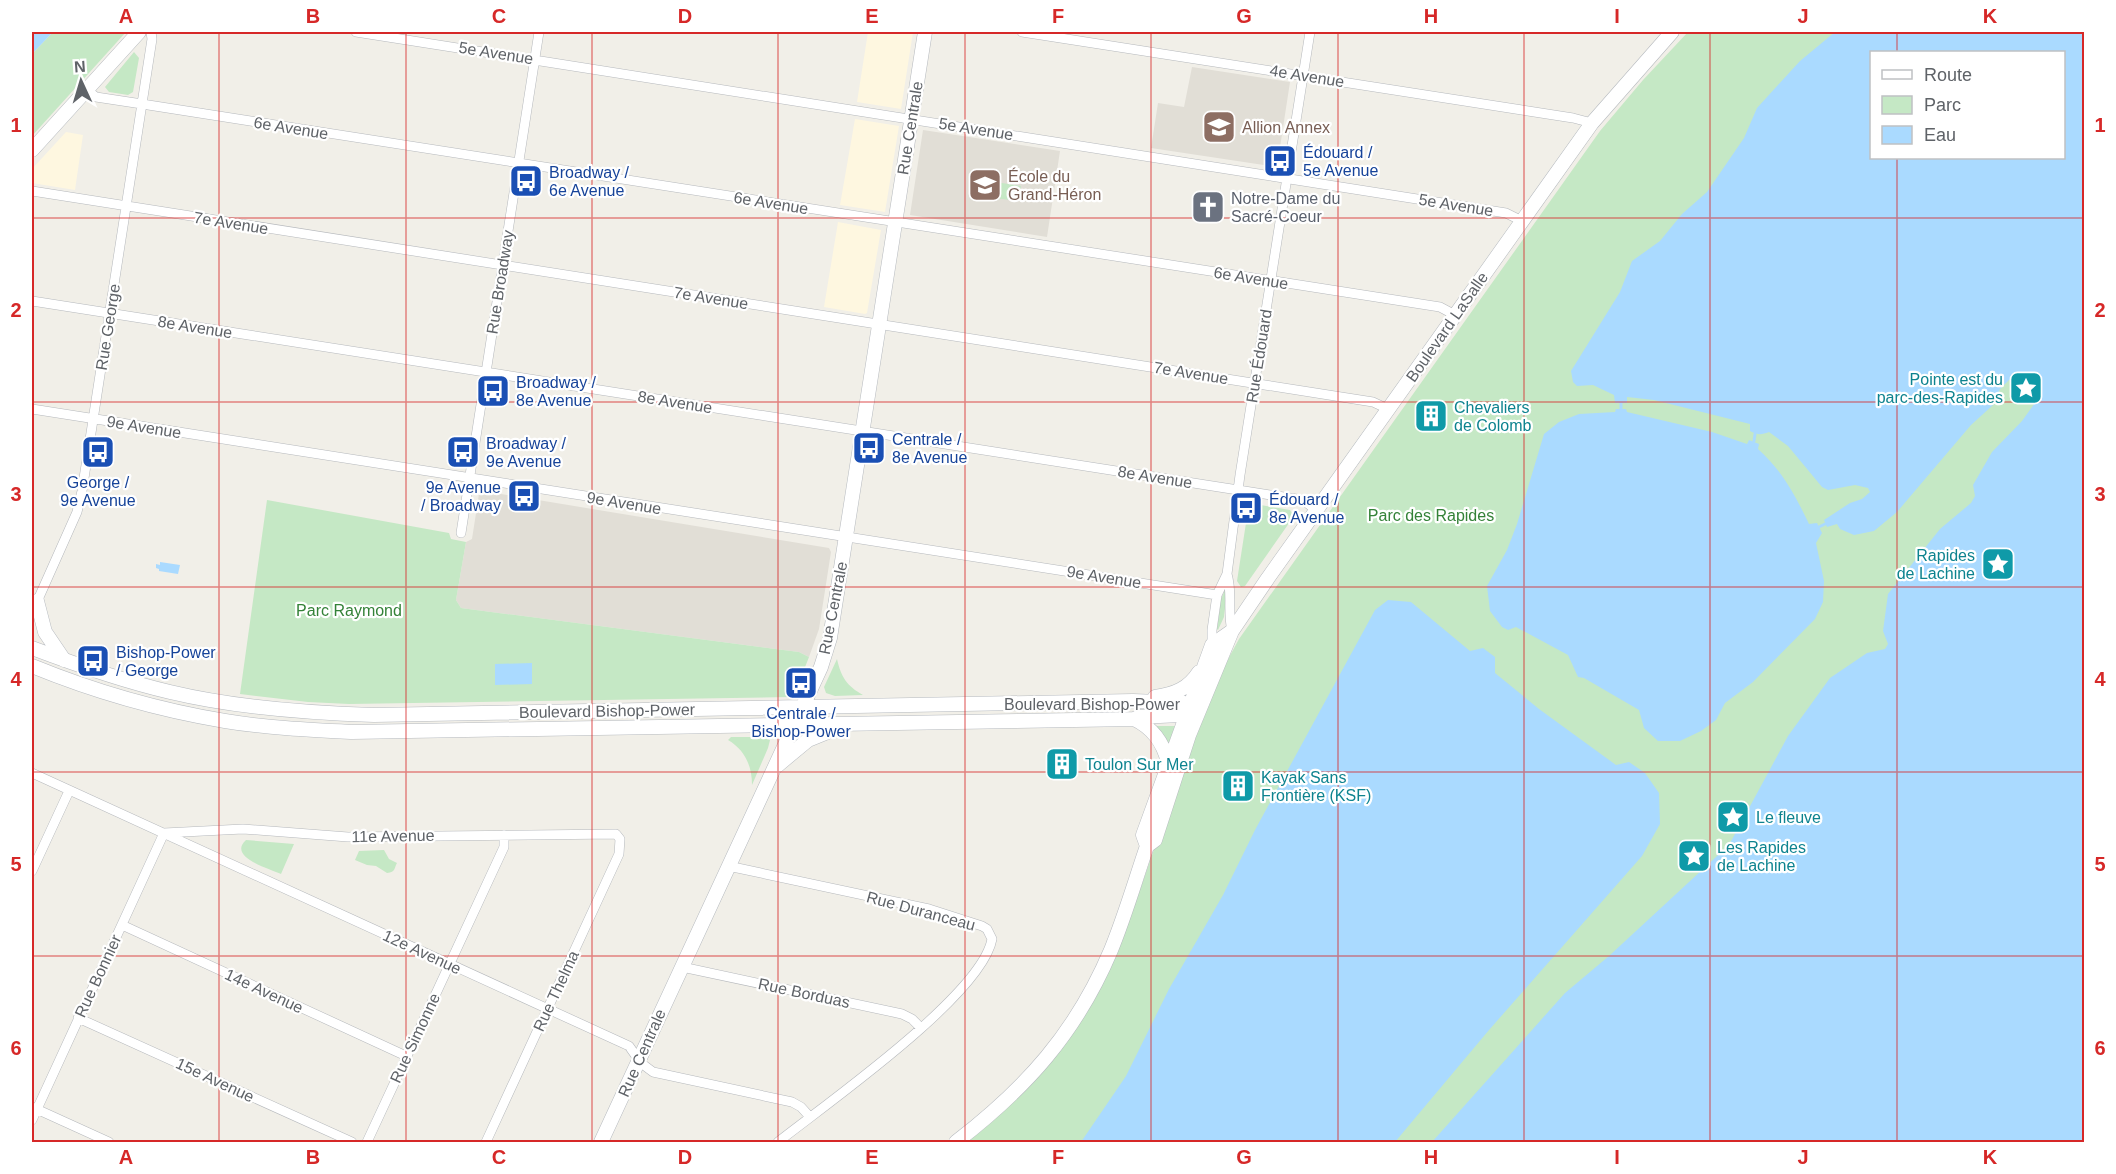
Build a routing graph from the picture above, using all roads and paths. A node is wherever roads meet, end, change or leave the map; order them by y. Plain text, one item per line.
1 (139, 32) edge
2 (152, 32) edge
3 (356, 32) edge
4 (539, 32) edge
5 (925, 32) edge
6 (1022, 32) edge
7 (1310, 32) edge
8 (1669, 33) edge
9 (535, 59) junction
10 (1303, 75) junction
11 (87, 90) junction
12 (142, 104) junction
13 (911, 119) junction
14 (1592, 123) junction
15 (32, 150) edge
16 (519, 163) junction
17 (1287, 178) junction
18 (32, 191) edge
19 (126, 207) junction
20 (1522, 221) junction
21 (895, 223) junction
22 (502, 266) junction
23 (1271, 281) junction
24 (32, 301) edge
25 (110, 313) junction
26 (1455, 315) junction
27 (880, 325) junction
28 (486, 372) junction
29 (1255, 384) junction
30 (32, 409) edge
31 (1388, 409) junction
32 (93, 419) junction
33 (862, 431) junction
34 (469, 478) junction
35 (1238, 490) junction
36 (1316, 510) junction
37 (461, 533) dead end
38 (846, 537) junction
39 (1227, 574) junction
40 (1217, 595) junction
41 (33, 606) edge
42 (1232, 631) junction
43 (1212, 645) junction
44 (32, 648) edge
45 (63, 660) junction
46 (1206, 663) junction
47 (32, 666) edge
48 (1135, 701) junction
49 (802, 707) junction
50 (1194, 713) junction
51 (1134, 719) junction
52 (850, 724) junction
53 (794, 725) junction
54 (1168, 762) junction
55 (32, 773) edge
56 (771, 773) junction
57 (69, 790) junction
58 (164, 833) junction
59 (504, 835) junction
60 (620, 839) joint
61 (1147, 846) junction
62 (728, 866) junction
63 (32, 872) edge
64 (122, 925) junction
65 (449, 965) junction
66 (682, 967) junction
67 (548, 1009) junction
68 (78, 1018) junction
69 (921, 1028) junction
70 (406, 1056) junction
71 (639, 1060) junction
72 (34, 1108) edge
73 (810, 1117) junction
74 (32, 1120) edge
75 (109, 1143) edge
76 (352, 1143) edge
77 (367, 1143) edge
78 (486, 1143) edge
79 (601, 1143) edge
80 (778, 1143) edge
81 (956, 1143) edge

1 - 11 street
2 - 12 street, Rue George
3 - 9 street, 5e Avenue
4 - 9 street, Rue Broadway
5 - 13 street, Rue Centrale
6 - 10 street, 4e Avenue
7 - 10 street, Rue Édouard
8 - 14 street, Boulevard LaSalle
9 - 13 street, 5e Avenue
9 - 16 street, Rue Broadway
10 - 14 street, 4e Avenue
10 - 17 street, Rue Édouard
11 - 12 street, 6e Avenue
11 - 15 street
12 - 16 street, 6e Avenue
12 - 19 street, Rue George
13 - 17 street, 5e Avenue
13 - 21 street, Rue Centrale
14 - 20 street, Boulevard LaSalle
16 - 21 street, 6e Avenue
16 - 22 street, Rue Broadway
17 - 20 street, 5e Avenue
17 - 23 street, Rue Édouard
18 - 19 street, 7e Avenue
19 - 22 street, 7e Avenue
19 - 25 street, Rue George
20 - 26 street, Boulevard LaSalle
21 - 23 street, 6e Avenue
21 - 27 street, Rue Centrale
22 - 27 street, 7e Avenue
22 - 28 street, Rue Broadway
23 - 26 street, 6e Avenue
23 - 29 street, Rue Édouard
24 - 25 street, 8e Avenue
25 - 28 street, 8e Avenue
25 - 32 street, Rue George
26 - 31 street, Boulevard LaSalle
27 - 29 street, 7e Avenue
27 - 33 street, Rue Centrale
28 - 33 street, 8e Avenue
28 - 34 street, Rue Broadway
29 - 31 street, 7e Avenue
29 - 35 street, Rue Édouard
30 - 32 street, 9e Avenue
31 - 36 street, Boulevard LaSalle
32 - 34 street, 9e Avenue
32 - 41 street, Rue George
33 - 35 street, 8e Avenue
33 - 38 street, Rue Centrale
34 - 37 street, Rue Broadway
34 - 38 street, 9e Avenue
35 - 36 street, 8e Avenue
35 - 39 street, Rue Édouard
36 - 42 street, Boulevard LaSalle
38 - 40 street, 9e Avenue
38 - 49 street, Rue Centrale
39 - 40 street, Rue Édouard
39 - 42 street, Rue Édouard
40 - 43 street, Rue Édouard
41 - 45 street
42 - 43 street, Boulevard LaSalle
42 - 50 street, Boulevard LaSalle
43 - 46 street, Boulevard LaSalle
44 - 45 street, Boulevard Bishop-Power
45 - 49 street, Boulevard Bishop-Power
46 - 48 street
46 - 50 street, Boulevard LaSalle
47 - 53 street, Boulevard Bishop-Power
48 - 49 street, Boulevard Bishop-Power
48 - 50 street, Boulevard Bishop-Power
49 - 53 street, Rue Centrale
50 - 51 street, Boulevard Bishop-Power
50 - 54 street, Boulevard LaSalle
50 - 61 street, Boulevard LaSalle
51 - 52 street, Boulevard Bishop-Power
51 - 54 street
52 - 53 street, Boulevard Bishop-Power
52 - 56 street
53 - 56 street, Rue Centrale
54 - 61 street, Boulevard LaSalle
55 - 57 street, 12e Avenue
56 - 62 street, Rue Centrale
57 - 58 street, 12e Avenue
57 - 63 street
58 - 59 street, 11e Avenue
58 - 64 street, Rue Bonnier
58 - 65 street, 12e Avenue
59 - 60 street, 11e Avenue
59 - 65 street, Rue Simonne
60 - 67 street, Rue Thelma
61 - 81 street, Boulevard LaSalle
62 - 66 street, Rue Centrale
62 - 69 street, Rue Duranceau
64 - 68 street, Rue Bonnier
64 - 70 street, 14e Avenue
65 - 67 street, 12e Avenue
65 - 70 street, Rue Simonne
66 - 69 street, Rue Borduas
66 - 71 street, Rue Centrale
67 - 71 street, 12e Avenue
67 - 78 street, Rue Thelma
68 - 72 street, Rue Bonnier
68 - 76 street, 15e Avenue
69 - 73 street, Rue Duranceau
70 - 77 street, Rue Simonne
71 - 73 street, 12e Avenue
71 - 79 street, Rue Centrale
72 - 74 street, Rue Bonnier
72 - 75 street
73 - 80 street, Rue Duranceau

